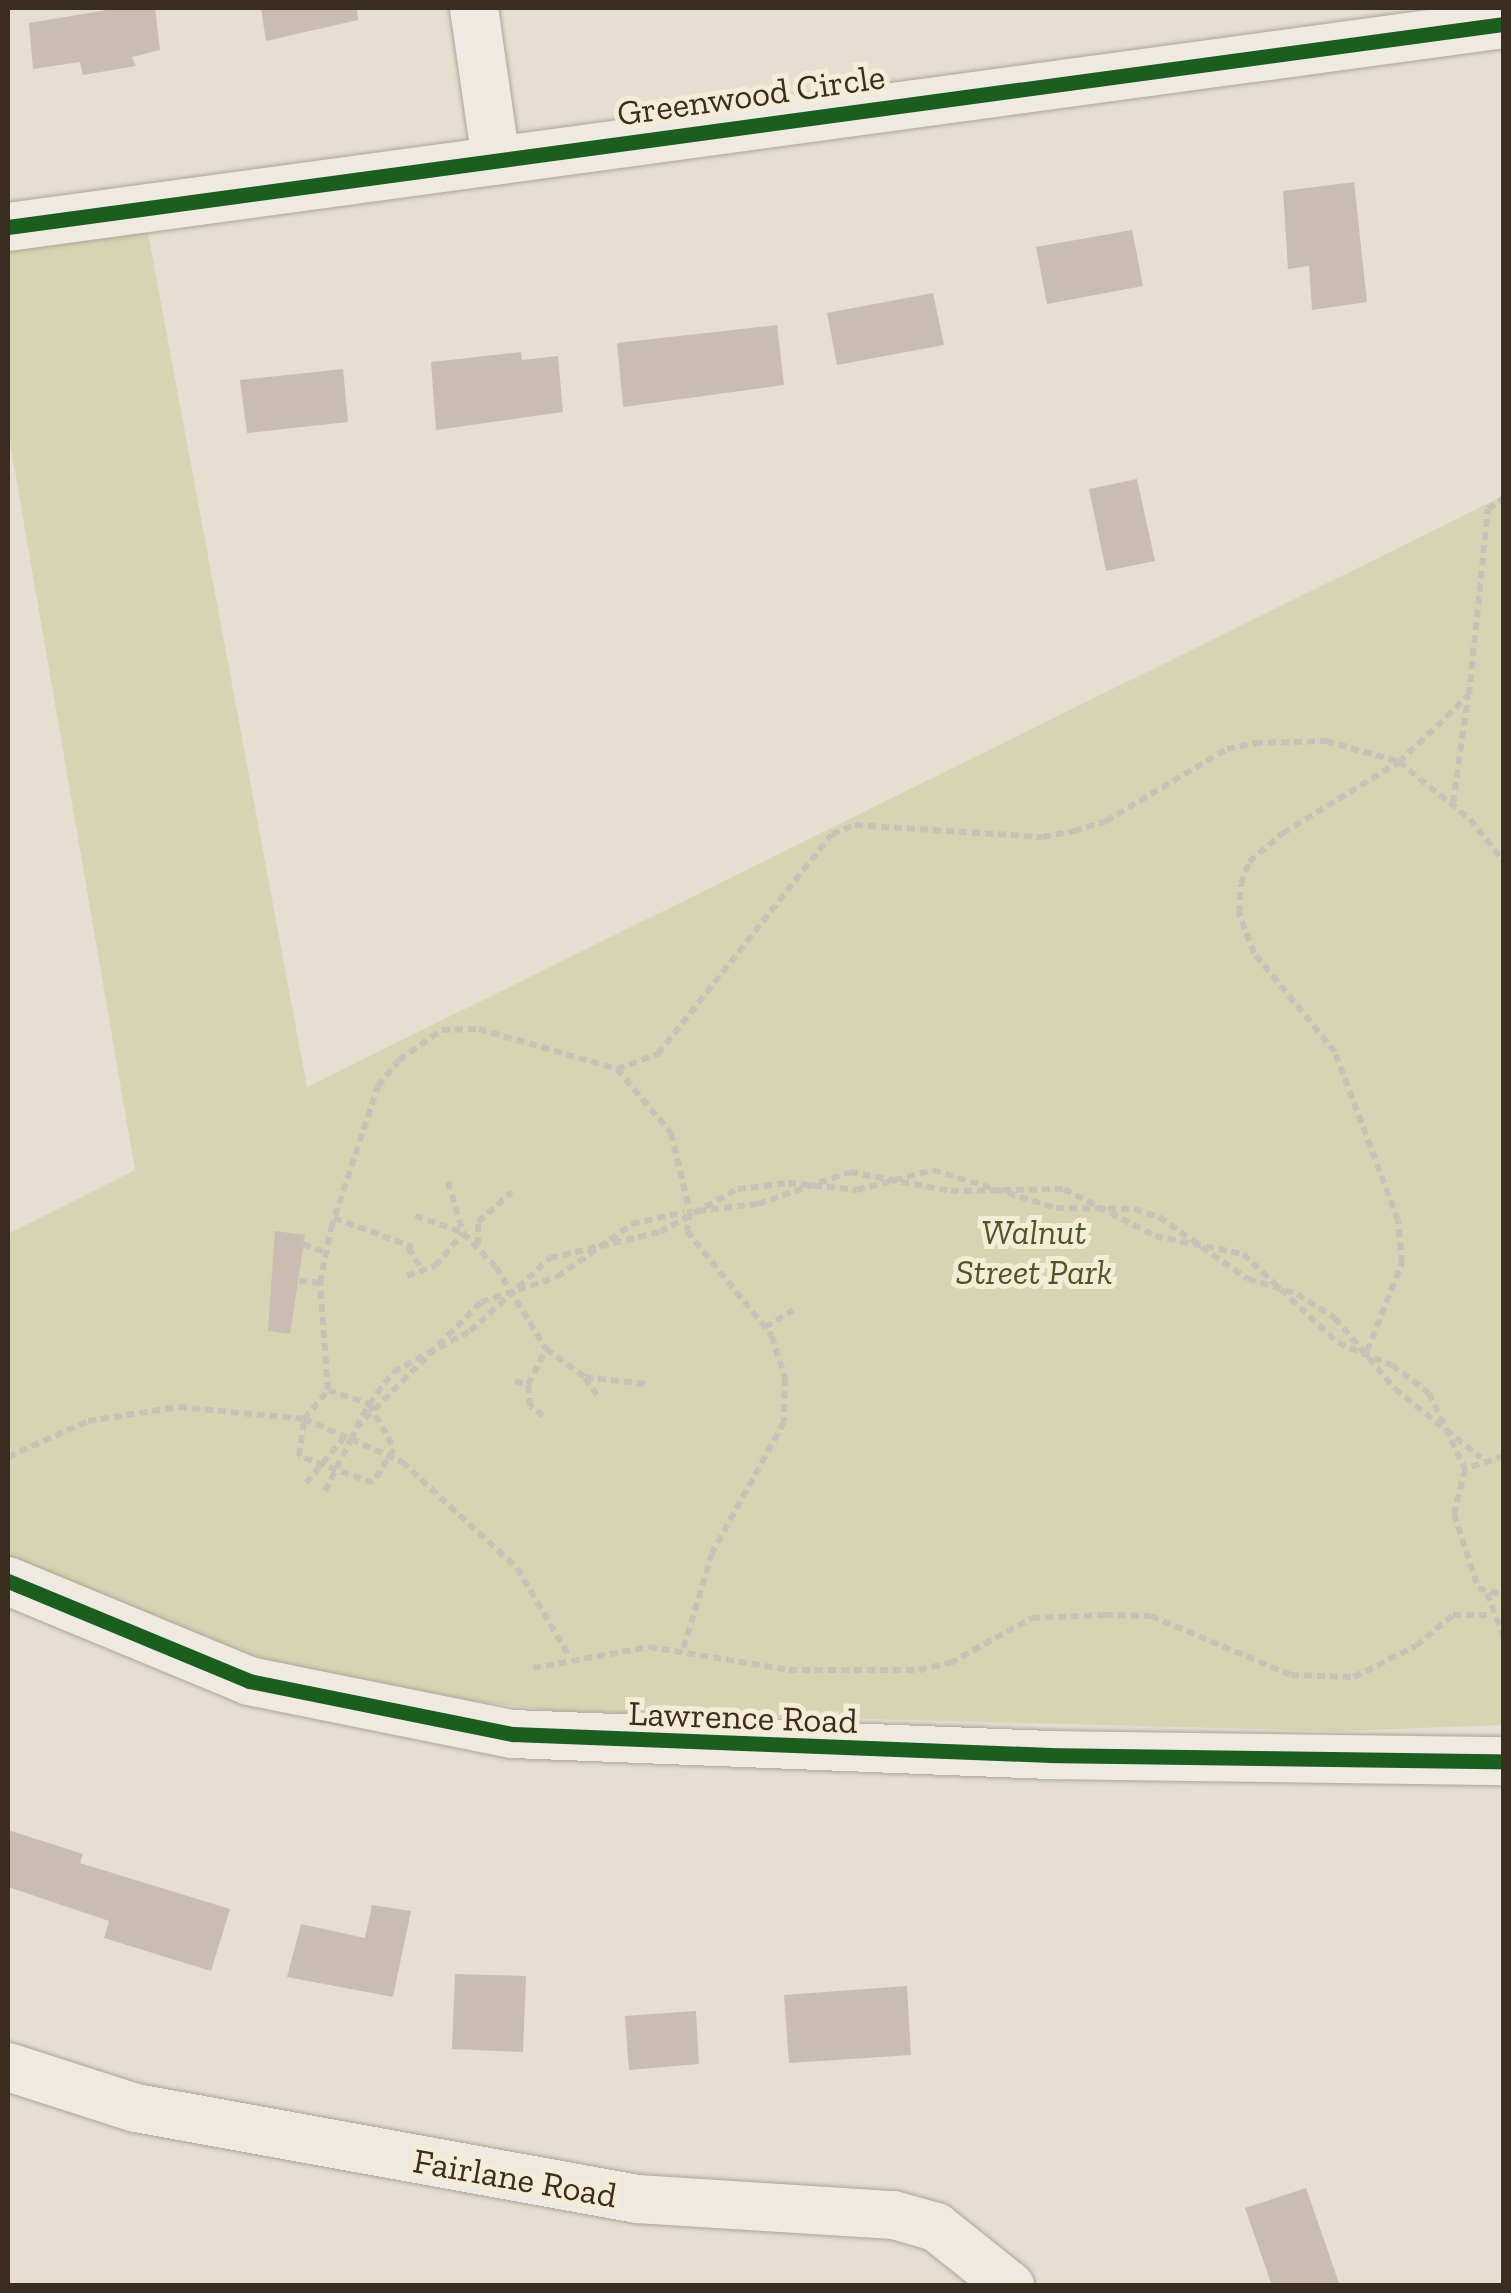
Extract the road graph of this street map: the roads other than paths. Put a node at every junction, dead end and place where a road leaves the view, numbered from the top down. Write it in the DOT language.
graph roads {
  1 [pos="474,8"];
  2 [pos="1504,24"];
  3 [pos="496,160"];
  4 [pos="8,226"];
  5 [pos="8,1581"];
  6 [pos="1504,1761"];
  7 [pos="8,2067"];
  8 [pos="1010,2286"];
  1 -- 3 [label="street"];
  2 -- 3 [label="street, Greenwood Circle"];
  3 -- 4 [label="street, Greenwood Circle"];
  5 -- 6 [label="street, Lawrence Road"];
  7 -- 8 [label="street, Fairlane Road"];
}
